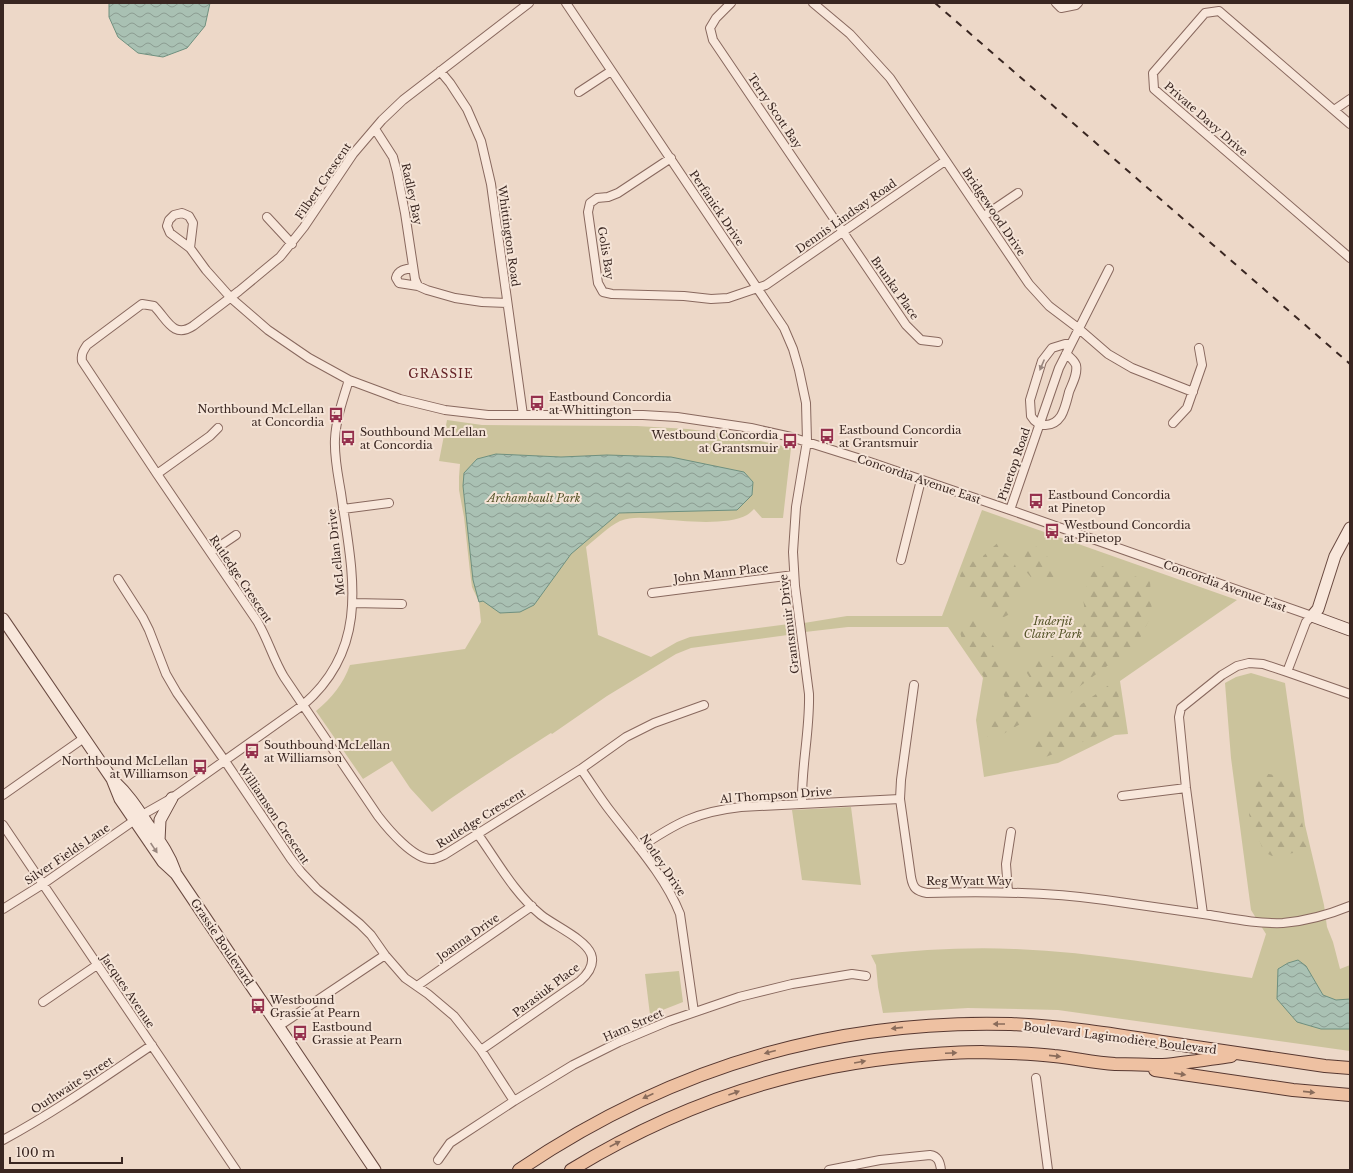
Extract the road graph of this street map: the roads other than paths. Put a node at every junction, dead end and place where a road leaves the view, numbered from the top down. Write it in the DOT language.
graph roads {
  1 [pos="529,3"];
  2 [pos="566,3"];
  3 [pos="731,3"];
  4 [pos="813,3"];
  5 [pos="1056,3"];
  6 [pos="1078,3"];
  7 [pos="440,71"];
  8 [pos="611,71"];
  9 [pos="579,92"];
  10 [pos="1350,99"];
  11 [pos="1334,110"];
  12 [pos="1350,124"];
  13 [pos="374,129"];
  14 [pos="671,158"];
  15 [pos="945,161"];
  16 [pos="1018,193"];
  17 [pos="984,216"];
  18 [pos="267,217"];
  19 [pos="844,232"];
  20 [pos="292,244"];
  21 [pos="190,248"];
  22 [pos="1350,258"];
  23 [pos="413,268"];
  24 [pos="1109,269"];
  25 [pos="418,286"];
  26 [pos="758,288"];
  27 [pos="231,298"];
  28 [pos="507,303"];
  29 [pos="1078,328"];
  30 [pos="938,342"];
  31 [pos="1070,344"];
  32 [pos="1200,348"];
  33 [pos="1066,354"];
  34 [pos="350,380"];
  35 [pos="1192,392"];
  36 [pos="523,415"];
  37 [pos="1172,423"];
  38 [pos="1039,425"];
  39 [pos="218,428"];
  40 [pos="807,442"];
  41 [pos="157,474"];
  42 [pos="922,480"];
  43 [pos="389,503"];
  44 [pos="343,509"];
  45 [pos="1010,510"];
  46 [pos="1350,528"];
  47 [pos="236,535"];
  48 [pos="211,552"];
  49 [pos="901,560"];
  50 [pos="794,575"];
  51 [pos="118,579"];
  52 [pos="652,593"];
  53 [pos="353,603"];
  54 [pos="402,604"];
  55 [pos="1312,616"];
  56 [pos="3,619"];
  57 [pos="1350,630"];
  58 [pos="1287,672"];
  59 [pos="914,685"];
  60 [pos="1350,694"];
  61 [pos="303,705"];
  62 [pos="704,705"];
  63 [pos="84,738"];
  64 [pos="225,761"];
  65 [pos="581,769"];
  66 [pos="1186,788"];
  67 [pos="3,795"];
  68 [pos="1122,796"];
  69 [pos="172,798"];
  70 [pos="900,799"];
  71 [pos="802,804"];
  72 [pos="138,818"];
  73 [pos="3,825"];
  74 [pos="1010,832"];
  75 [pos="477,833"];
  76 [pos="159,841"];
  77 [pos="639,848"];
  78 [pos="176,874"];
  79 [pos="43,884"];
  80 [pos="1008,892"];
  81 [pos="532,906"];
  82 [pos="1350,906"];
  83 [pos="3,910"];
  84 [pos="1203,914"];
  85 [pos="385,955"];
  86 [pos="97,965"];
  87 [pos="866,976"];
  88 [pos="417,986"];
  89 [pos="44,1002"];
  90 [pos="694,1012"];
  91 [pos="279,1026"];
  92 [pos="152,1045"];
  93 [pos="481,1050"];
  94 [pos="1246,1054"];
  95 [pos="1114,1064"];
  96 [pos="1350,1068"];
  97 [pos="1036,1078"];
  98 [pos="1350,1095"];
  99 [pos="514,1101"];
  100 [pos="3,1140"];
  101 [pos="438,1160"];
  102 [pos="841,1169"];
  103 [pos="236,1170"];
  104 [pos="375,1170"];
  105 [pos="519,1170"];
  106 [pos="571,1170"];
  107 [pos="828,1170"];
  108 [pos="941,1170"];
  109 [pos="1048,1170"];
  1 -- 7 [label="street, Filbert Crescent"];
  2 -- 8 [label="street, Perfanick Drive"];
  3 -- 19 [label="street, Terry Scott Bay"];
  4 -- 15 [label="street, Bridgewood Drive"];
  5 -- 6 [label="street"];
  7 -- 13 [label="street, Filbert Crescent"];
  7 -- 28 [label="street, Whittington Road"];
  8 -- 9 [label="street"];
  8 -- 14 [label="street, Perfanick Drive"];
  10 -- 11 [label="street"];
  11 -- 12 [label="street, Private Davy Drive"];
  11 -- 22 [label="street, Private Davy Drive"];
  13 -- 20 [label="street, Filbert Crescent"];
  13 -- 23 [label="street, Radley Bay"];
  14 -- 26 [label="street, Perfanick Drive"];
  14 -- 26 [label="street, Golis Bay"];
  15 -- 17 [label="street, Bridgewood Drive"];
  15 -- 19 [label="street, Dennis Lindsay Road"];
  16 -- 17 [label="street"];
  17 -- 29 [label="street, Bridgewood Drive"];
  18 -- 20 [label="street"];
  19 -- 26 [label="street, Dennis Lindsay Road"];
  19 -- 30 [label="street, Brunka Place"];
  20 -- 27 [label="street, Filbert Crescent"];
  21 -- 27 [label="street, Concordia Avenue East"];
  23 -- 25 [label="street, Radley Bay"];
  23 -- 25 [label="street"];
  24 -- 29 [label="street, Pinetop Road"];
  25 -- 28 [label="street"];
  26 -- 40 [label="street, Perfanick Drive"];
  27 -- 34 [label="street, Concordia Avenue East"];
  27 -- 41 [label="street, Rutledge Crescent"];
  28 -- 36 [label="street, Whittington Road"];
  29 -- 31 [label="street, Pinetop Road"];
  29 -- 35 [label="street, Bridgewood Drive"];
  31 -- 33 [label="street, Pinetop Road"];
  31 -- 38 [label="street, Pinetop Road, one-way"];
  32 -- 35 [label="street"];
  33 -- 38 [label="street, Pinetop Road"];
  33 -- 38 [label="street, Pinetop Road"];
  34 -- 36 [label="street, Concordia Avenue East"];
  34 -- 44 [label="street, McLellan Drive"];
  35 -- 37 [label="street"];
  36 -- 40 [label="street, Concordia Avenue East"];
  38 -- 45 [label="street, Pinetop Road"];
  39 -- 41 [label="street"];
  40 -- 42 [label="street, Concordia Avenue East"];
  40 -- 50 [label="street, Grantsmuir Drive"];
  41 -- 48 [label="street, Rutledge Crescent"];
  42 -- 45 [label="street, Concordia Avenue East"];
  42 -- 49 [label="street"];
  43 -- 44 [label="street"];
  44 -- 53 [label="street, McLellan Drive"];
  45 -- 55 [label="street, Concordia Avenue East"];
  46 -- 55 [label="main road"];
  47 -- 48 [label="street"];
  48 -- 61 [label="street, Rutledge Crescent"];
  50 -- 52 [label="street, John Mann Place"];
  50 -- 71 [label="street, Grantsmuir Drive"];
  51 -- 64 [label="street, Williamson Crescent"];
  53 -- 54 [label="street"];
  53 -- 61 [label="street, McLellan Drive"];
  55 -- 57 [label="main road, Concordia Avenue East"];
  55 -- 58 [label="street"];
  56 -- 63 [label="main road, Grassie Boulevard"];
  58 -- 60 [label="street"];
  58 -- 66 [label="street"];
  59 -- 70 [label="street, Reg Wyatt Way"];
  61 -- 64 [label="street, McLellan Drive"];
  61 -- 75 [label="street, Rutledge Crescent"];
  62 -- 65 [label="street, Rutledge Crescent"];
  63 -- 67 [label="street"];
  63 -- 72 [label="main road, Grassie Boulevard"];
  64 -- 69 [label="street, McLellan Drive"];
  64 -- 85 [label="street, Williamson Crescent"];
  65 -- 75 [label="street, Rutledge Crescent"];
  65 -- 77 [label="street, Notley Drive"];
  66 -- 68 [label="street"];
  66 -- 84 [label="street"];
  69 -- 72 [label="street, McLellan Drive"];
  69 -- 76 [label="main road"];
  70 -- 71 [label="street, Al Thompson Drive"];
  70 -- 80 [label="street, Reg Wyatt Way"];
  71 -- 77 [label="street, Al Thompson Drive"];
  72 -- 76 [label="main road, Grassie Boulevard"];
  72 -- 78 [label="main road, Grassie Boulevard, one-way"];
  72 -- 79 [label="street, Silver Fields Lane"];
  73 -- 79 [label="street, Jacques Avenue"];
  74 -- 80 [label="street"];
  75 -- 81 [label="street, Parasiuk Place"];
  76 -- 78 [label="main road, Grassie Boulevard"];
  77 -- 90 [label="street, Notley Drive"];
  78 -- 91 [label="main road, Grassie Boulevard"];
  79 -- 83 [label="street, Silver Fields Lane"];
  79 -- 86 [label="street, Jacques Avenue"];
  80 -- 84 [label="street, Reg Wyatt Way"];
  81 -- 88 [label="street, Joanna Drive"];
  81 -- 93 [label="street, Parasiuk Place"];
  82 -- 84 [label="street, Reg Wyatt Way"];
  85 -- 88 [label="street, Williamson Crescent"];
  85 -- 91 [label="street"];
  86 -- 89 [label="street"];
  86 -- 92 [label="street, Jacques Avenue"];
  87 -- 90 [label="street, Ham Street"];
  88 -- 93 [label="street, Williamson Crescent"];
  90 -- 99 [label="street, Ham Street"];
  91 -- 104 [label="main road, Grassie Boulevard"];
  92 -- 100 [label="street, Outhwaite Street"];
  92 -- 103 [label="street, Jacques Avenue"];
  93 -- 99 [label="street, Williamson Crescent"];
  94 -- 95 [label="main road, Boulevard Lagimodière Boulevard"];
  94 -- 96 [label="main road, Boulevard Lagimodière Boulevard"];
  94 -- 105 [label="main road, Boulevard Lagimodière Boulevard, one-way"];
  95 -- 98 [label="main road, one-way"];
  106 -- 95 [label="main road, Boulevard Lagimodière Boulevard, one-way"];
  97 -- 109 [label="street"];
  99 -- 101 [label="street, Ham Street"];
  102 -- 107 [label="street"];
  102 -- 108 [label="street"];
}
